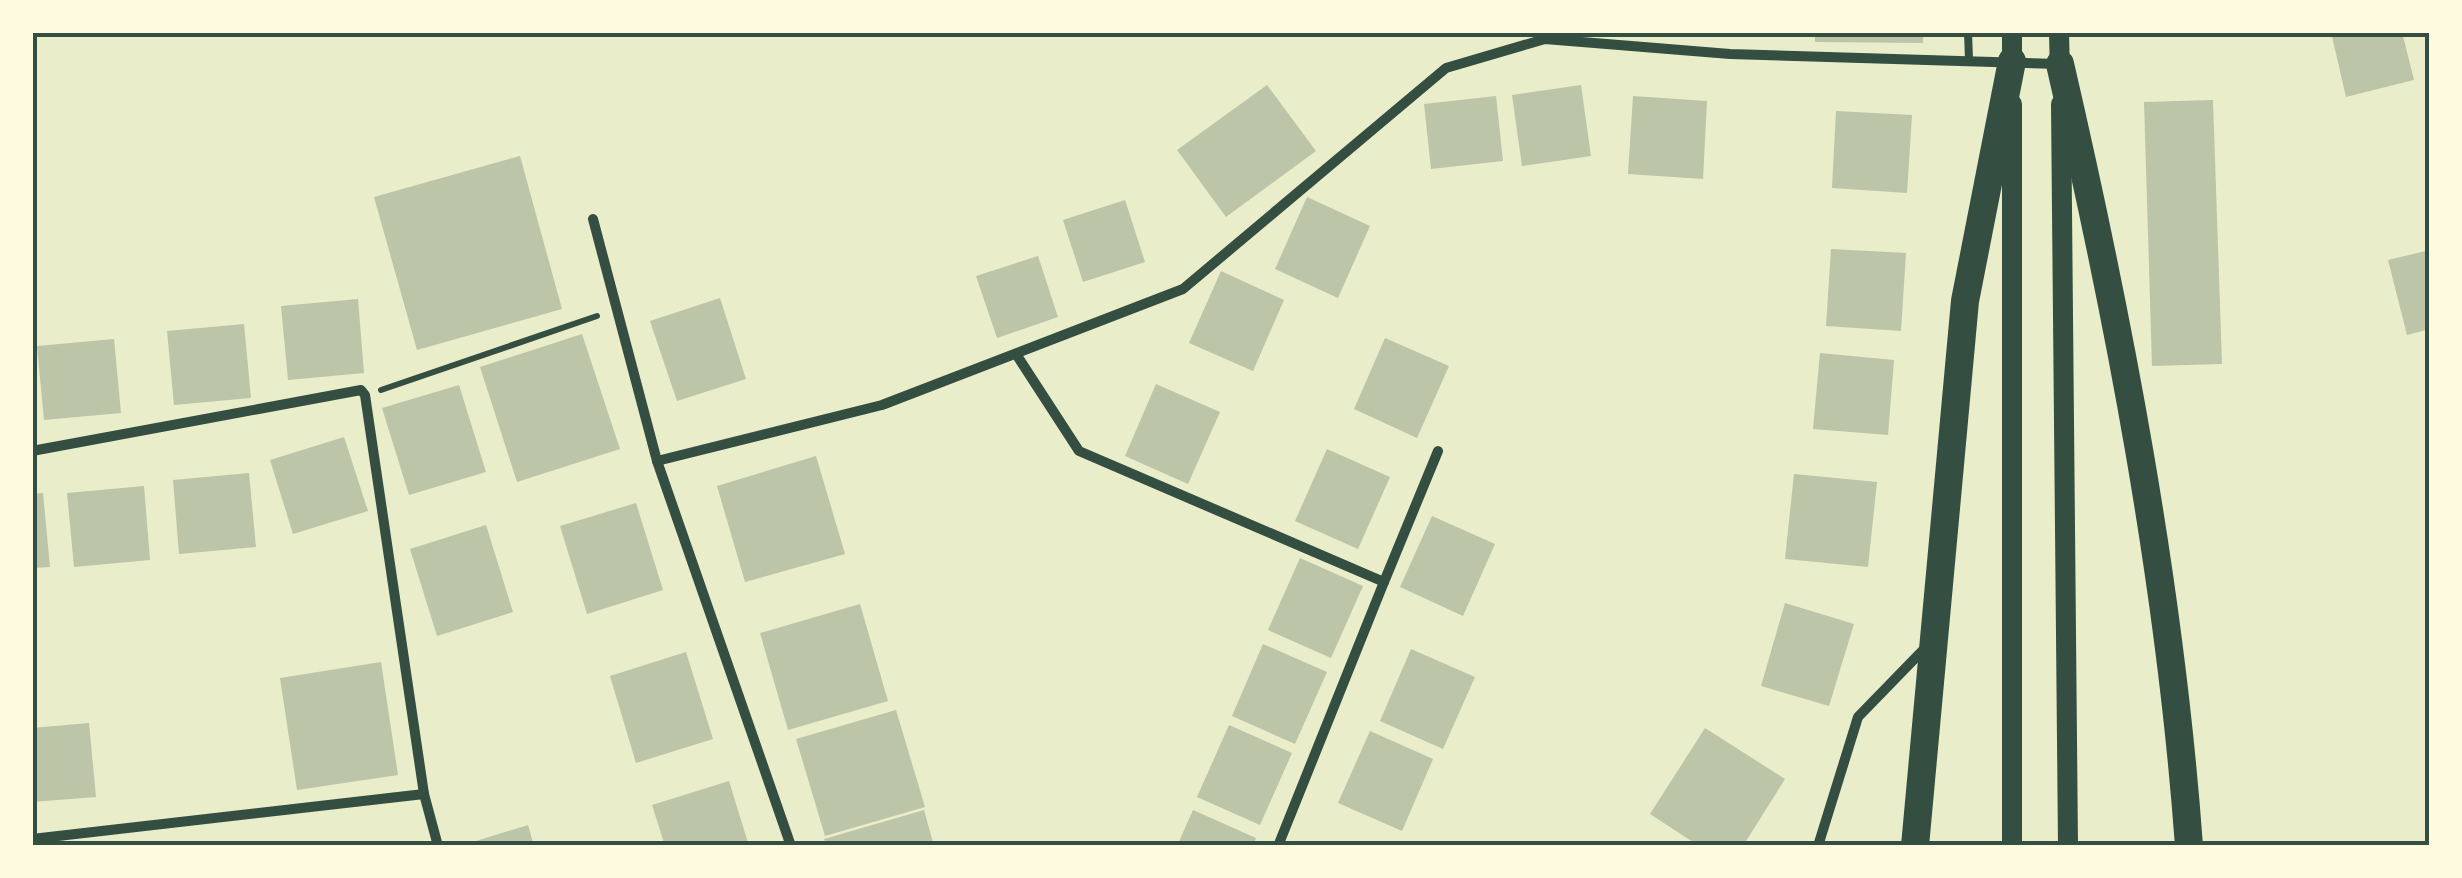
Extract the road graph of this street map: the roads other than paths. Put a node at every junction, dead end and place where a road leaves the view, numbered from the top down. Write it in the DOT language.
graph roads {
  1 [pos="1968,32"];
  2 [pos="2012,32"];
  3 [pos="2059,32"];
  4 [pos="1543,36"];
  5 [pos="1969,60"];
  6 [pos="2012,61"];
  7 [pos="2060,64"];
  8 [pos="593,220"];
  9 [pos="1016,354"];
  10 [pos="32,451"];
  11 [pos="1438,451"];
  12 [pos="657,461"];
  13 [pos="1384,582"];
  14 [pos="1935,639"];
  15 [pos="424,794"];
  16 [pos="32,839"];
  17 [pos="438,846"];
  18 [pos="792,846"];
  19 [pos="1278,846"];
  20 [pos="1818,846"];
  21 [pos="1915,846"];
  22 [pos="2012,846"];
  23 [pos="2068,846"];
  24 [pos="2189,846"];
  1 -- 5 [label="lane"];
  2 -- 6 [label="main road"];
  3 -- 7 [label="main road"];
  4 -- 5 [label="street"];
  4 -- 9 [label="street"];
  5 -- 6 [label="street"];
  6 -- 7 [label="street"];
  6 -- 14 [label="highway"];
  6 -- 22 [label="main road"];
  7 -- 23 [label="main road"];
  7 -- 24 [label="highway"];
  8 -- 12 [label="street"];
  9 -- 12 [label="street"];
  9 -- 13 [label="street"];
  10 -- 15 [label="street"];
  11 -- 13 [label="street"];
  12 -- 18 [label="street"];
  13 -- 19 [label="street"];
  14 -- 20 [label="street"];
  14 -- 21 [label="highway"];
  15 -- 16 [label="street"];
  15 -- 17 [label="street"];
}
